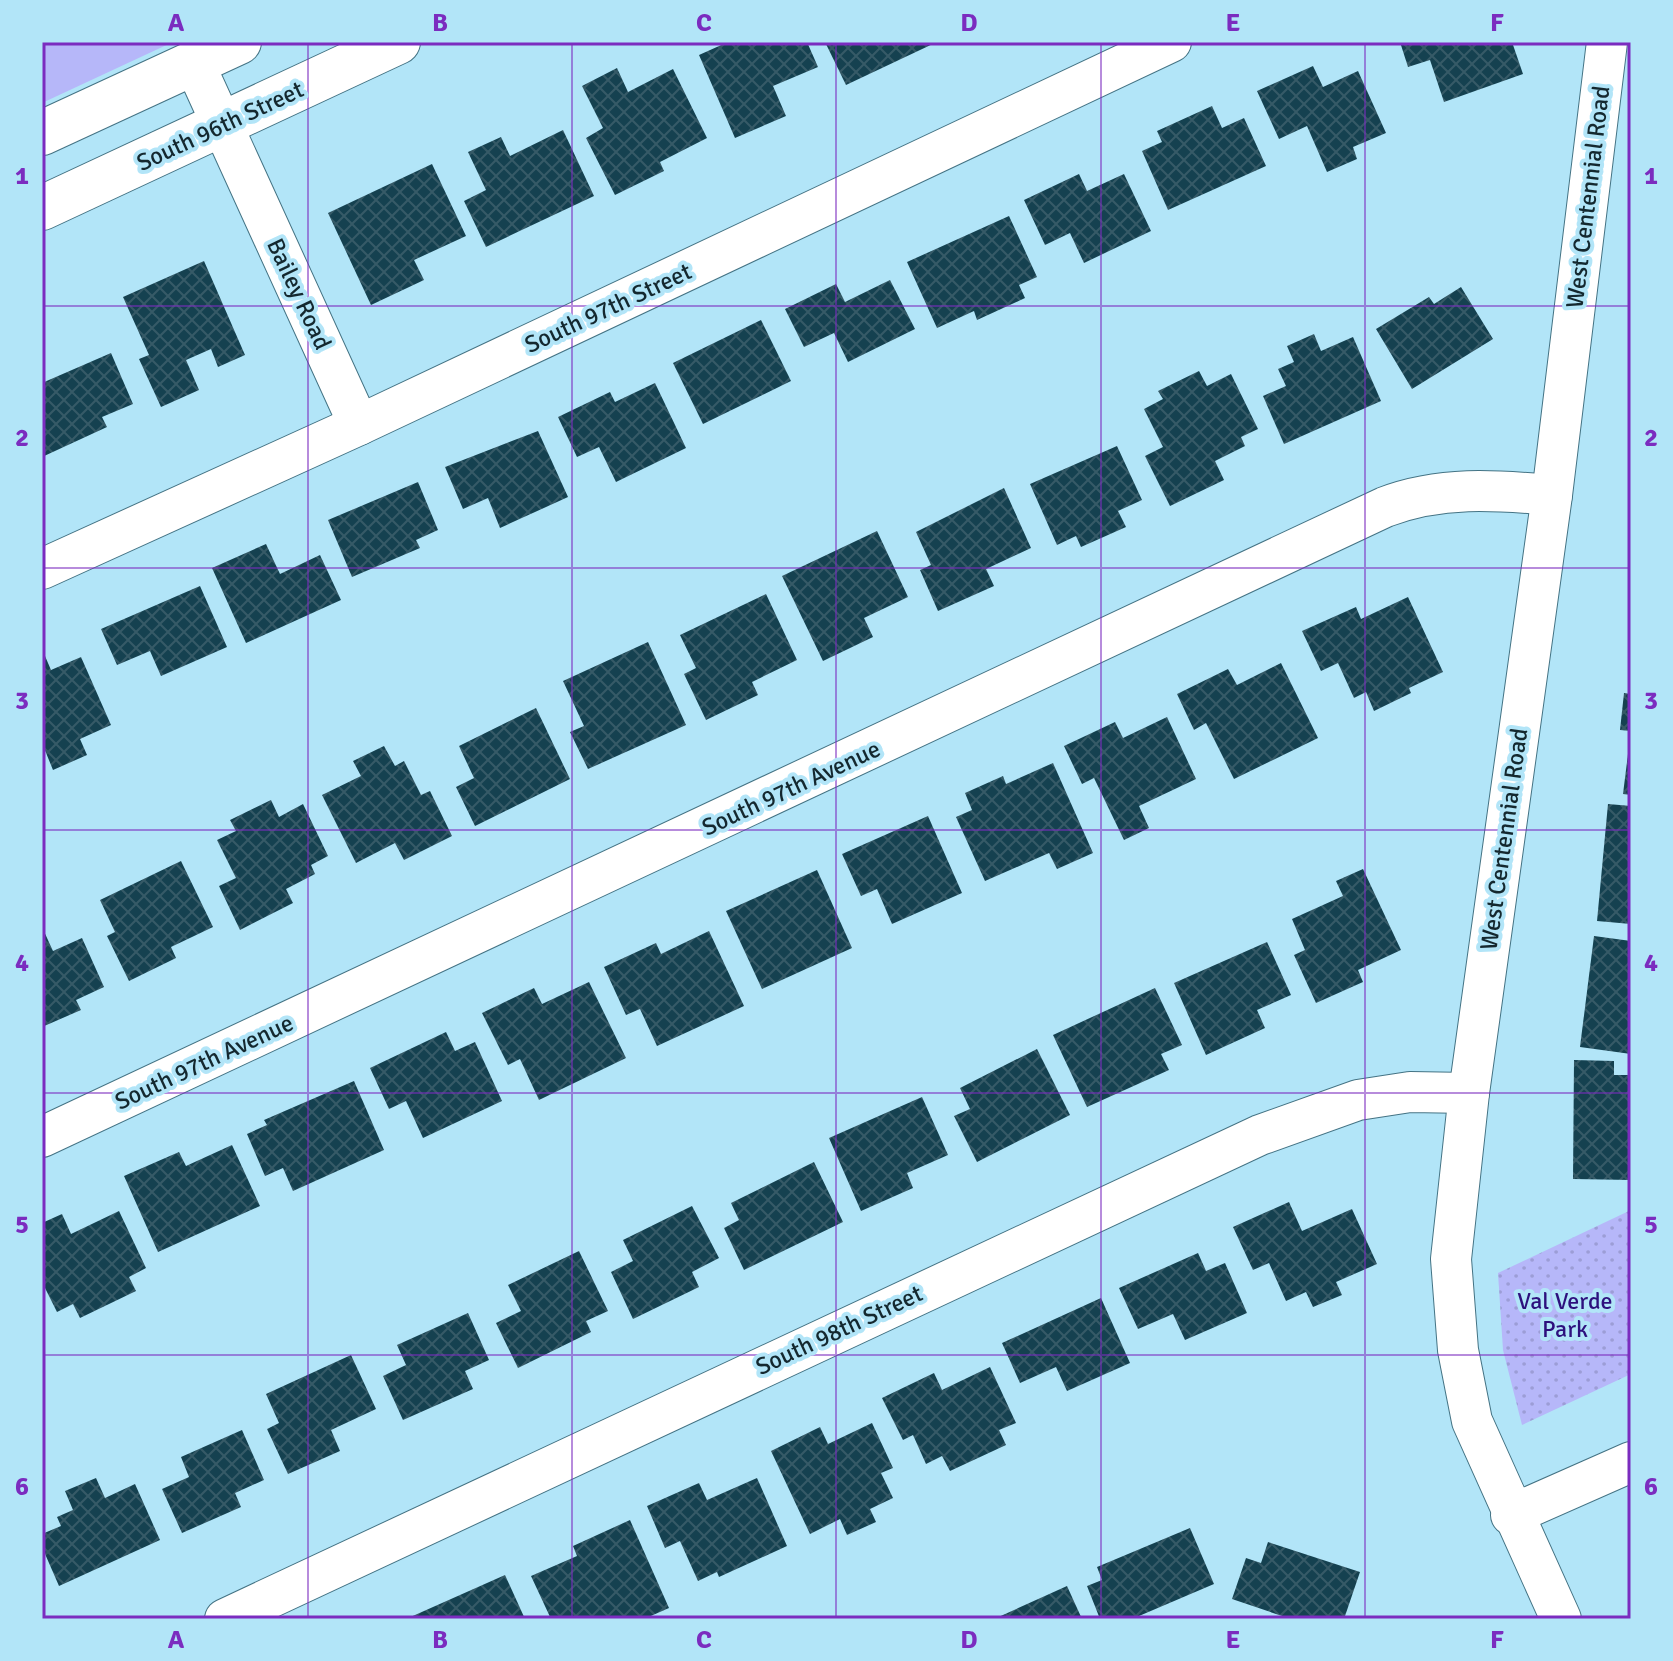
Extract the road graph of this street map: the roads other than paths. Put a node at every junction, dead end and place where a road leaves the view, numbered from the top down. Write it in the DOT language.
graph roads {
  1 [pos="239,42"];
  2 [pos="398,42"];
  3 [pos="1171,42"];
  4 [pos="1607,42"];
  5 [pos="194,63"];
  6 [pos="42,133"];
  7 [pos="231,144"];
  8 [pos="42,208"];
  9 [pos="359,425"];
  10 [pos="1552,495"];
  11 [pos="42,569"];
  12 [pos="1469,1093"];
  13 [pos="42,1137"];
  14 [pos="1631,1462"];
  15 [pos="1511,1515"];
  16 [pos="225,1619"];
  17 [pos="1561,1619"];
  1 -- 5 [label="main road"];
  2 -- 7 [label="main road, South 96th Street"];
  3 -- 9 [label="street, South 97th Street"];
  4 -- 10 [label="street, West Centennial Road"];
  5 -- 6 [label="main road"];
  5 -- 7 [label="street, Bailey Road"];
  7 -- 8 [label="main road, South 96th Street"];
  7 -- 9 [label="street, Bailey Road"];
  9 -- 11 [label="street, South 97th Street"];
  10 -- 12 [label="street, West Centennial Road"];
  10 -- 13 [label="street, South 97th Avenue"];
  12 -- 15 [label="street, West Centennial Road"];
  12 -- 16 [label="street, South 98th Street"];
  14 -- 15 [label="street"];
  15 -- 17 [label="street, West Centennial Road"];
}
